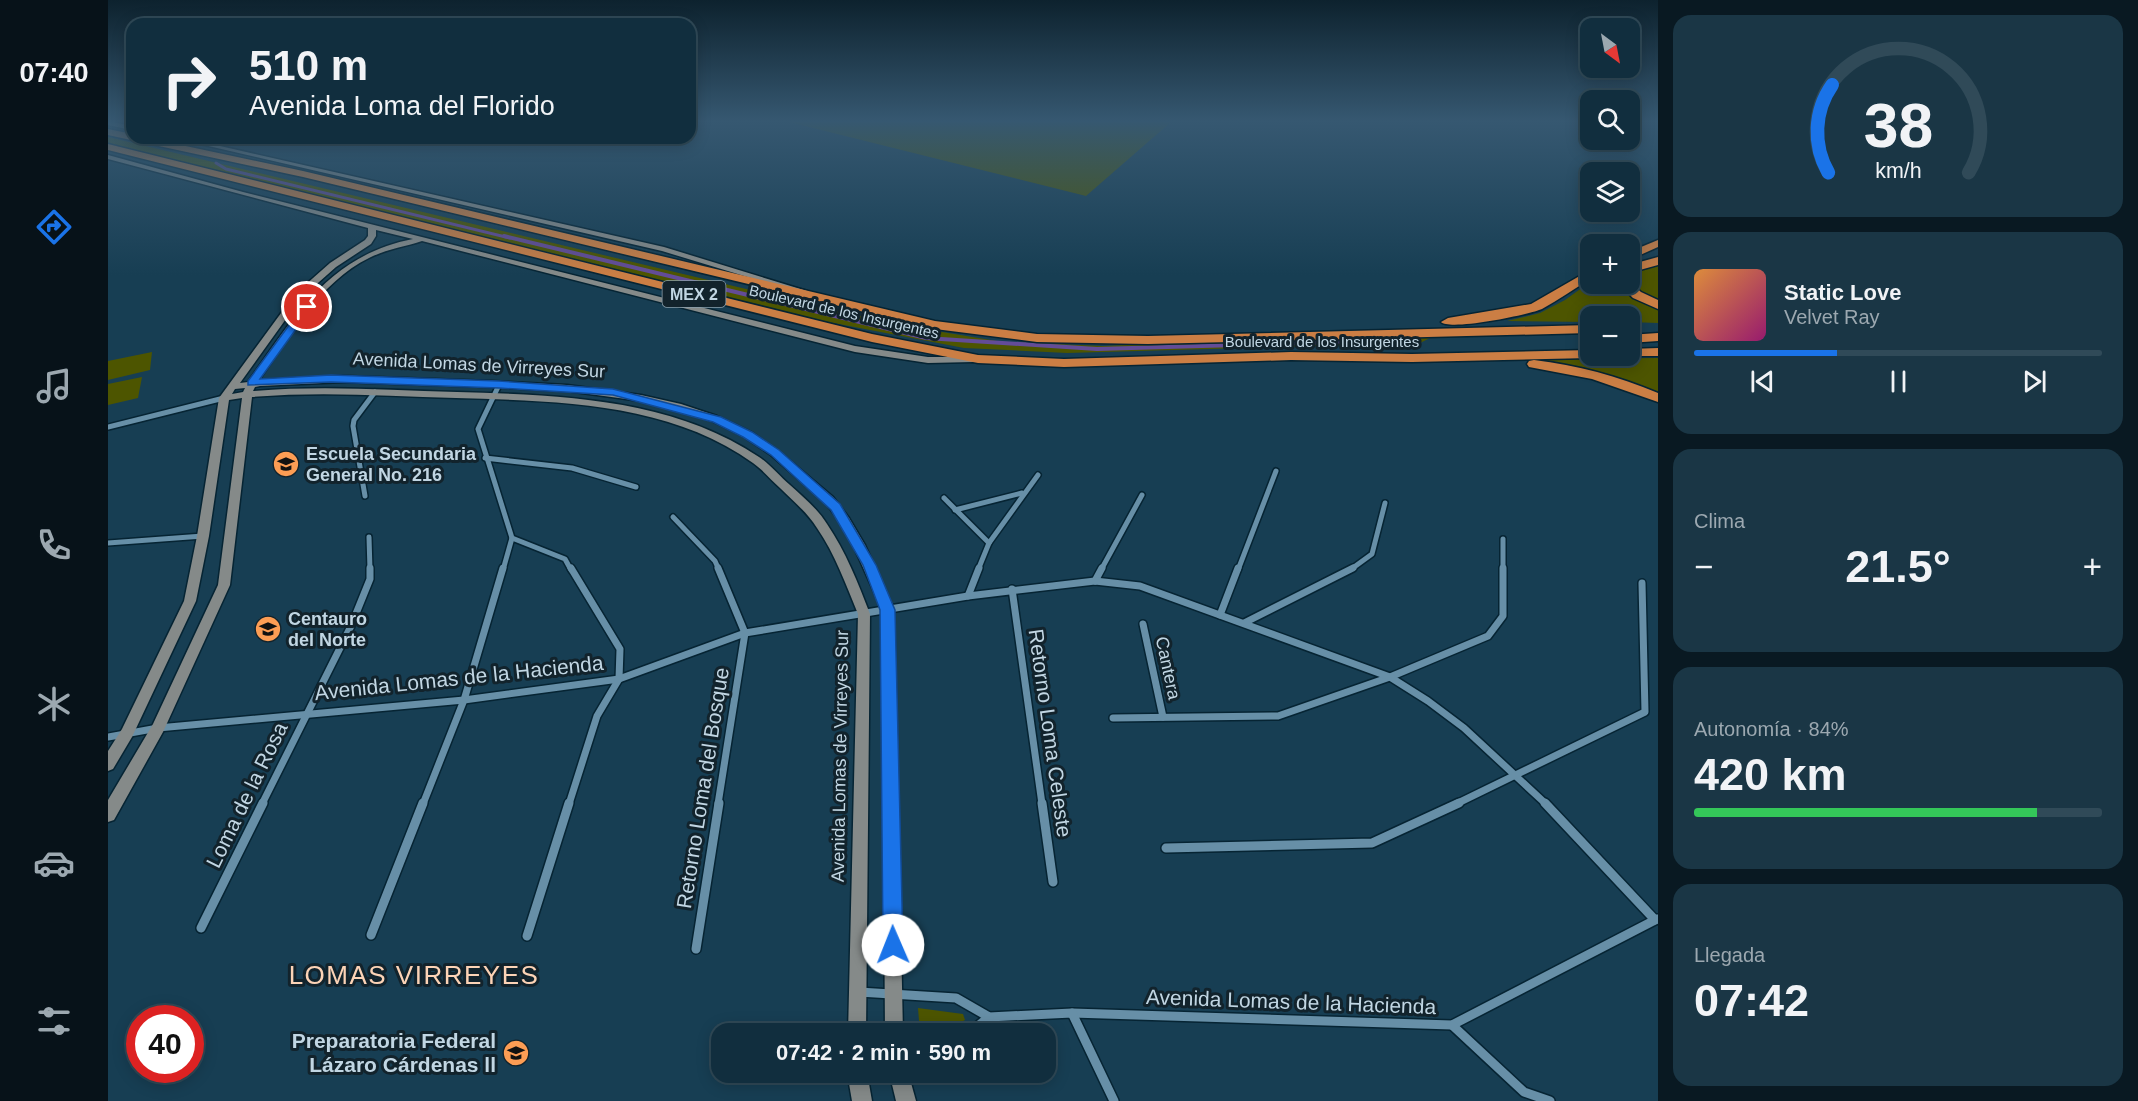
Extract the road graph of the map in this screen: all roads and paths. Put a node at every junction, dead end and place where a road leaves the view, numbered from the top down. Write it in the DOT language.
graph roads {
  1 [pos="167,172"];
  2 [pos="210,172"];
  3 [pos="295,172"];
  4 [pos="328,172"];
  5 [pos="372,226"];
  6 [pos="426,239"];
  7 [pos="1658,243"];
  8 [pos="1640,251"];
  9 [pos="1658,261"];
  10 [pos="1640,267"];
  11 [pos="1580,279"];
  12 [pos="1638,294"];
  13 [pos="832,302"];
  14 [pos="1658,305"];
  15 [pos="1640,328"];
  16 [pos="1658,328"];
  17 [pos="1580,329"];
  18 [pos="1285,336"];
  19 [pos="1658,338"];
  20 [pos="284,339"];
  21 [pos="1640,339"];
  22 [pos="265,341"];
  23 [pos="1580,342"];
  24 [pos="1640,352"];
  25 [pos="1658,352"];
  26 [pos="1417,354"];
  27 [pos="1580,354"];
  28 [pos="978,359"];
  29 [pos="499,385"];
  30 [pos="232,387"];
  31 [pos="250,389"];
  32 [pos="375,392"];
  33 [pos="492,396"];
  34 [pos="224,398"];
  35 [pos="1658,398"];
  36 [pos="108,427"];
  37 [pos="485,458"];
  38 [pos="1276,471"];
  39 [pos="1038,475"];
  40 [pos="636,487"];
  41 [pos="1023,493"];
  42 [pos="1142,495"];
  43 [pos="365,496"];
  44 [pos="944,498"];
  45 [pos="1385,503"];
  46 [pos="955,510"];
  47 [pos="673,517"];
  48 [pos="203,536"];
  49 [pos="369,537"];
  50 [pos="512,538"];
  51 [pos="1503,540"];
  52 [pos="108,543"];
  53 [pos="989,543"];
  54 [pos="1095,581"];
  55 [pos="1642,583"];
  56 [pos="1012,590"];
  57 [pos="968,596"];
  58 [pos="888,610"];
  59 [pos="864,614"];
  60 [pos="1220,615"];
  61 [pos="1244,623"];
  62 [pos="1143,624"];
  63 [pos="745,633"];
  64 [pos="1390,677"];
  65 [pos="619,679"];
  66 [pos="464,700"];
  67 [pos="307,713"];
  68 [pos="1163,717"];
  69 [pos="1113,718"];
  70 [pos="158,728"];
  71 [pos="127,732"];
  72 [pos="108,737"];
  73 [pos="108,764"];
  74 [pos="1518,776"];
  75 [pos="108,815"];
  76 [pos="1166,848"];
  77 [pos="1053,882"];
  78 [pos="1657,920"];
  79 [pos="201,928"];
  80 [pos="371,935"];
  81 [pos="527,936"];
  82 [pos="696,949"];
  83 [pos="856,992"];
  84 [pos="894,993"];
  85 [pos="1072,1013"];
  86 [pos="989,1017"];
  87 [pos="857,1023"];
  88 [pos="894,1023"];
  89 [pos="982,1023"];
  90 [pos="1452,1025"];
  91 [pos="859,1083"];
  92 [pos="901,1083"];
  93 [pos="862,1101"];
  94 [pos="906,1101"];
  95 [pos="1114,1101"];
  96 [pos="1550,1101"];
  1 -- 5 [label="street"];
  2 -- 28 [label="highway, Boulevard de los Insurgentes / MEX 2"];
  3 -- 13 [label="highway, Boulevard de los Insurgentes / MEX 2"];
  4 -- 13 [label="street"];
  5 -- 6 [label="street"];
  5 -- 22 [label="street"];
  6 -- 20 [label="street"];
  6 -- 28 [label="street"];
  7 -- 8 [label="highway"];
  9 -- 10 [label="highway"];
  11 -- 18 [label="highway"];
  12 -- 14 [label="highway"];
  13 -- 18 [label="highway, Boulevard de los Insurgentes / MEX 2"];
  15 -- 16 [label="highway"];
  17 -- 18 [label="highway, Boulevard de los Insurgentes"];
  19 -- 21 [label="highway"];
  20 -- 22 [label="street"];
  20 -- 31 [label="street"];
  22 -- 30 [label="street"];
  23 -- 26 [label="highway"];
  24 -- 25 [label="highway"];
  26 -- 27 [label="highway, Boulevard de los Insurgentes"];
  26 -- 28 [label="highway, Boulevard de los Insurgentes / MEX 2"];
  26 -- 35 [label="highway"];
  29 -- 31 [label="street, Avenida Lomas de Virreyes Sur"];
  29 -- 33 [label="street"];
  29 -- 58 [label="street, Avenida Lomas de Virreyes Sur"];
  30 -- 31 [label="street, Avenida Lomas de Virreyes Sur"];
  30 -- 34 [label="street"];
  31 -- 32 [label="street, Avenida Lomas de Virreyes Sur"];
  31 -- 34 [label="street, Avenida Lomas de Virreyes Sur"];
  31 -- 70 [label="street"];
  32 -- 33 [label="street, Avenida Lomas de Virreyes Sur"];
  32 -- 43 [label="street"];
  33 -- 37 [label="street"];
  33 -- 59 [label="street, Avenida Lomas de Virreyes Sur"];
  34 -- 36 [label="street, Avenida Lomas de Virreyes Sur"];
  34 -- 48 [label="street"];
  37 -- 40 [label="street"];
  37 -- 50 [label="street"];
  38 -- 60 [label="street"];
  39 -- 41 [label="street"];
  41 -- 46 [label="street"];
  41 -- 53 [label="street"];
  42 -- 54 [label="street"];
  44 -- 46 [label="street"];
  45 -- 61 [label="street"];
  46 -- 53 [label="street"];
  47 -- 63 [label="street"];
  48 -- 52 [label="street"];
  48 -- 71 [label="street"];
  49 -- 67 [label="street, Loma de la Rosa"];
  50 -- 65 [label="street"];
  50 -- 66 [label="street"];
  51 -- 64 [label="street"];
  53 -- 57 [label="street"];
  54 -- 56 [label="street, Avenida Lomas de la Hacienda"];
  54 -- 60 [label="street, Avenida Lomas de la Hacienda"];
  55 -- 74 [label="street"];
  56 -- 57 [label="street, Avenida Lomas de la Hacienda"];
  56 -- 77 [label="street, Retorno Loma Celeste"];
  57 -- 58 [label="street, Avenida Lomas de la Hacienda"];
  58 -- 59 [label="street, Avenida Lomas de la Hacienda"];
  58 -- 84 [label="street, Avenida Lomas de Virreyes Sur"];
  59 -- 63 [label="street, Avenida Lomas de la Hacienda"];
  59 -- 83 [label="street, Avenida Lomas de Virreyes Sur"];
  60 -- 61 [label="street, Avenida Lomas de la Hacienda"];
  61 -- 64 [label="street, Avenida Lomas de la Hacienda"];
  62 -- 68 [label="street, Cantera"];
  63 -- 65 [label="street, Avenida Lomas de la Hacienda"];
  63 -- 82 [label="street, Retorno Loma del Bosque"];
  64 -- 68 [label="street"];
  64 -- 74 [label="street, Avenida Lomas de la Hacienda"];
  65 -- 66 [label="street, Avenida Lomas de la Hacienda"];
  65 -- 81 [label="street"];
  66 -- 67 [label="street, Avenida Lomas de la Hacienda"];
  66 -- 80 [label="street"];
  67 -- 70 [label="street, Avenida Lomas de la Hacienda"];
  67 -- 79 [label="street, Loma de la Rosa"];
  68 -- 69 [label="street"];
  70 -- 71 [label="street, Avenida Lomas de la Hacienda"];
  70 -- 75 [label="street"];
  71 -- 72 [label="street, Avenida Lomas de la Hacienda"];
  71 -- 73 [label="street"];
  74 -- 76 [label="street"];
  74 -- 78 [label="street, Avenida Lomas de la Hacienda"];
  78 -- 90 [label="street, Avenida Lomas de la Hacienda"];
  83 -- 84 [label="street"];
  83 -- 87 [label="street, Avenida Lomas de Virreyes Sur"];
  84 -- 86 [label="street"];
  84 -- 88 [label="street, Avenida Lomas de Virreyes Sur"];
  85 -- 86 [label="street, Avenida Lomas de la Hacienda"];
  85 -- 90 [label="street, Avenida Lomas de la Hacienda"];
  85 -- 95 [label="street"];
  86 -- 89 [label="street"];
  90 -- 96 [label="street"];
  91 -- 93 [label="street"];
  92 -- 94 [label="street"];
}
